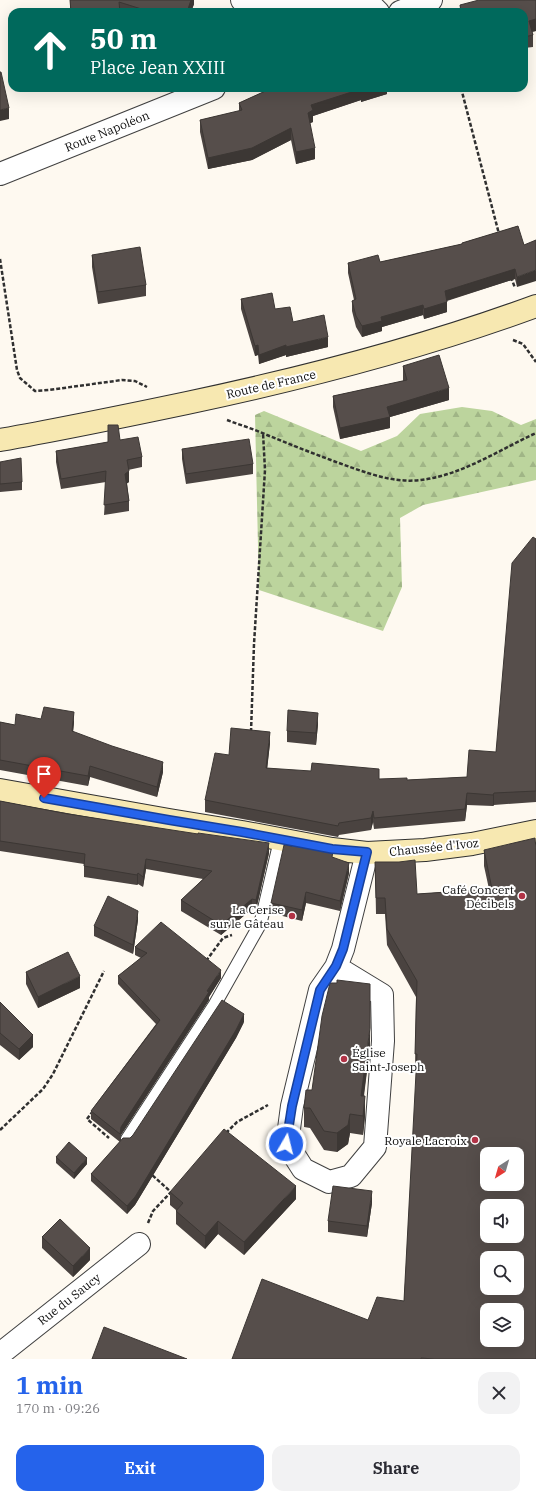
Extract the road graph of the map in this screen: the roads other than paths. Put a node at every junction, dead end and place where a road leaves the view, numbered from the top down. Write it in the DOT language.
graph roads {
  1 [pos="242,0"];
  2 [pos="431,0"];
  3 [pos="304,8"];
  4 [pos="304,8"];
  5 [pos="374,8"];
  6 [pos="410,8"];
  7 [pos="204,92"];
  8 [pos="0,174"];
  9 [pos="529,309"];
  10 [pos="0,440"];
  11 [pos="0,790"];
  12 [pos="536,831"];
  13 [pos="280,840"];
  14 [pos="367,852"];
  15 [pos="336,966"];
  16 [pos="127,1139"];
  17 [pos="139,1244"];
  18 [pos="0,1354"];
  1 -- 3 [label="street"];
  2 -- 6 [label="street"];
  4 -- 5 [label="street"];
  7 -- 8 [label="street, Route Napoléon"];
  9 -- 10 [label="main road, Route de France"];
  11 -- 13 [label="main road, Chaussée d'Ivoz"];
  12 -- 14 [label="main road, Chaussée d'Ivoz"];
  13 -- 14 [label="main road, Chaussée d'Ivoz"];
  13 -- 16 [label="lane"];
  14 -- 15 [label="street"];
  15 -- 15 [label="street"];
  17 -- 18 [label="street, Rue du Saucy"];
}
